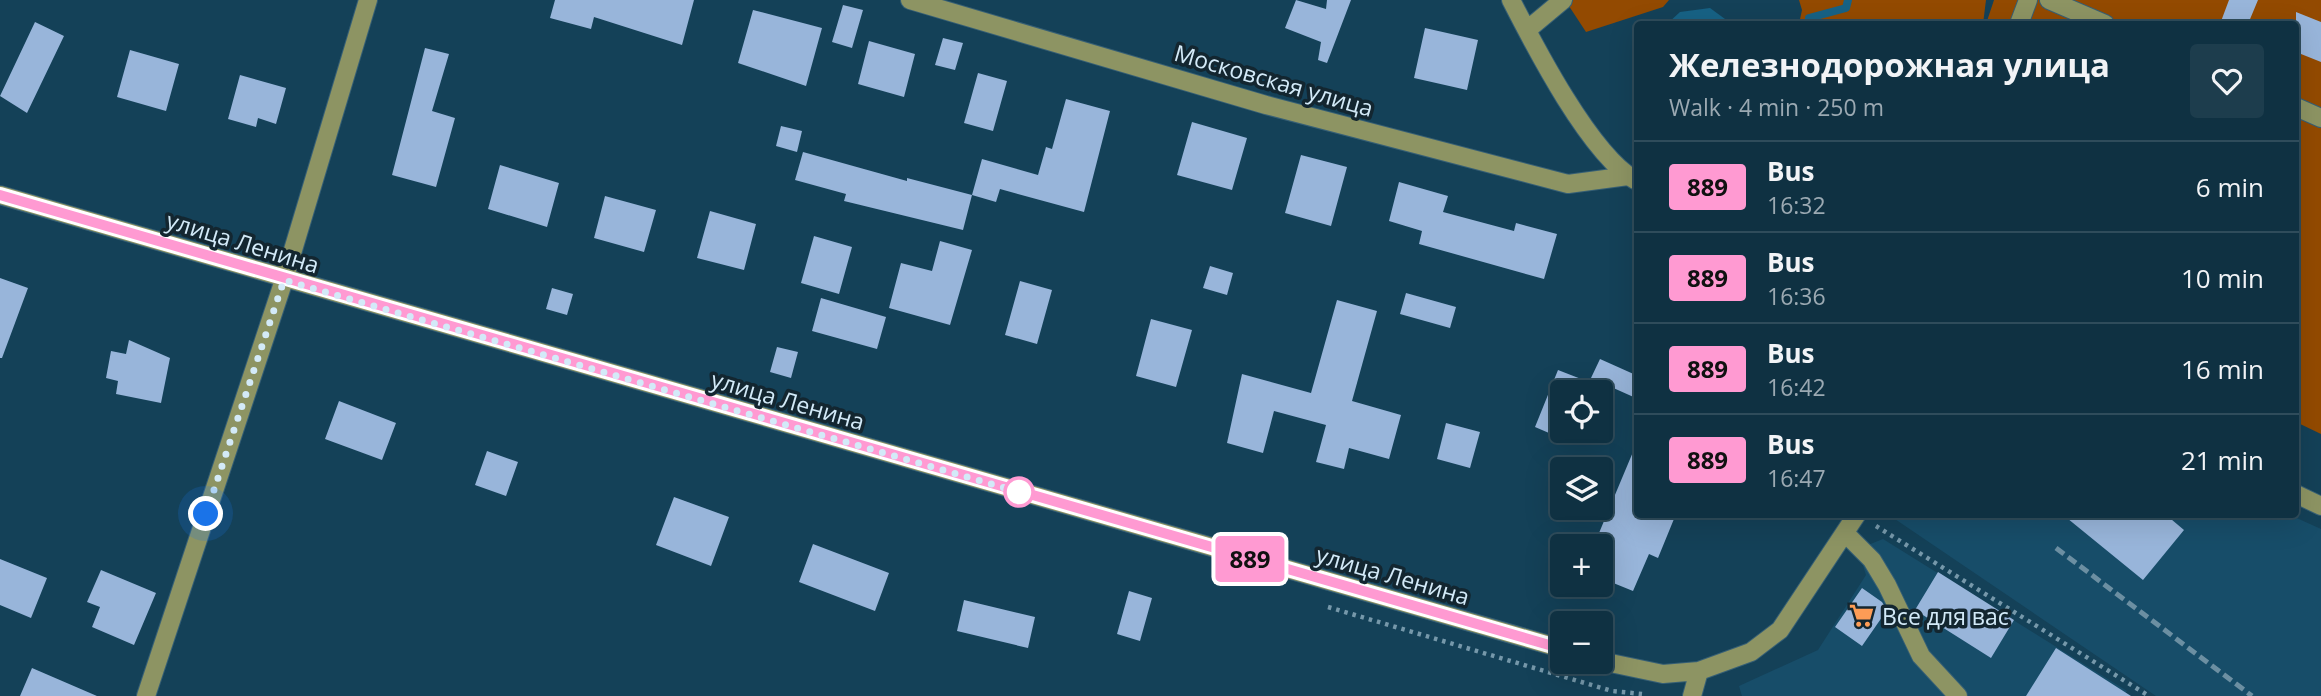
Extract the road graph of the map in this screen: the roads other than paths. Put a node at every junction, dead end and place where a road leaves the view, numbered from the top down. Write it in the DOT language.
graph roads {
  1 [pos="368,0"];
  2 [pos="911,0"];
  3 [pos="1511,0"];
  4 [pos="1563,0"];
  5 [pos="2028,0"];
  6 [pos="2049,0"];
  7 [pos="2021,21"];
  8 [pos="2098,21"];
  9 [pos="1527,30"];
  10 [pos="2299,108"];
  11 [pos="2321,118"];
  12 [pos="1633,179"];
  13 [pos="0,195"];
  14 [pos="284,280"];
  15 [pos="2299,495"];
  16 [pos="2321,506"];
  17 [pos="1854,518"];
  18 [pos="1845,533"];
  19 [pos="1550,645"];
  20 [pos="1613,664"];
  21 [pos="1699,671"];
  22 [pos="146,696"];
  23 [pos="1692,696"];
  24 [pos="1958,696"];
  1 -- 14 [label="street"];
  2 -- 12 [label="street, Московская улица"];
  3 -- 9 [label="street"];
  4 -- 9 [label="street"];
  5 -- 7 [label="street"];
  6 -- 8 [label="street"];
  9 -- 12 [label="street"];
  10 -- 11 [label="street"];
  13 -- 14 [label="street, улица Ленина"];
  14 -- 19 [label="street, улица Ленина"];
  14 -- 22 [label="street"];
  15 -- 16 [label="street"];
  17 -- 18 [label="street"];
  18 -- 21 [label="street"];
  18 -- 24 [label="street"];
  20 -- 21 [label="street"];
  21 -- 23 [label="street"];
}
